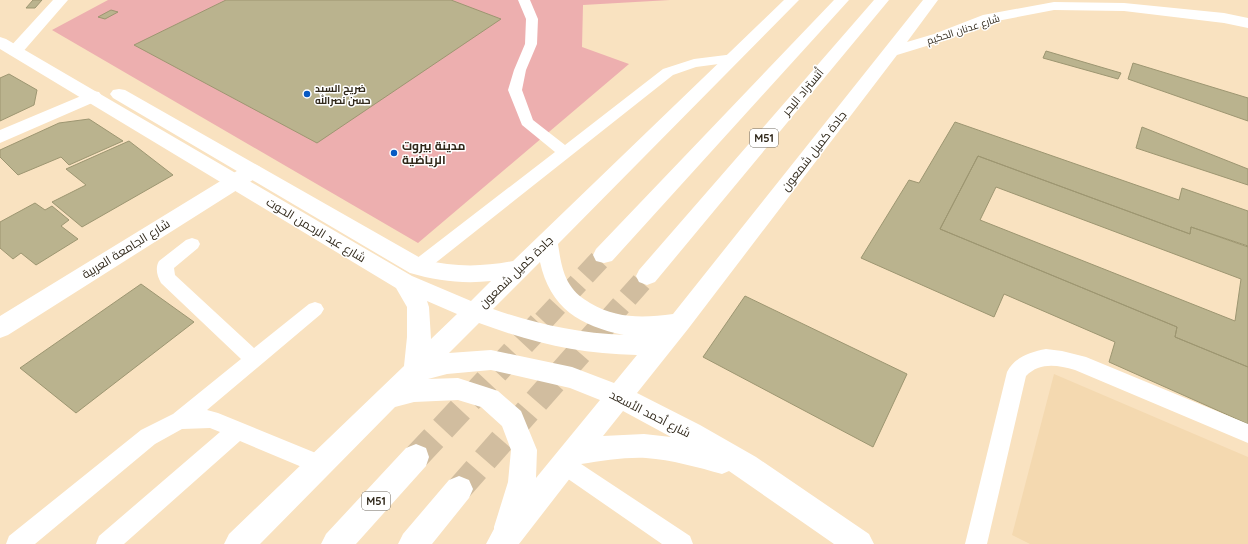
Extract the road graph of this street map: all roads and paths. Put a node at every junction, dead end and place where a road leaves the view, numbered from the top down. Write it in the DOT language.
graph roads {
  1 [pos="61,0"];
  2 [pos="524,0"];
  3 [pos="792,0"];
  4 [pos="842,0"];
  5 [pos="882,0"];
  6 [pos="931,0"];
  7 [pos="1248,23"];
  8 [pos="0,26"];
  9 [pos="13,44"];
  10 [pos="893,51"];
  11 [pos="734,58"];
  12 [pos="93,96"];
  13 [pos="0,137"];
  14 [pos="565,153"];
  15 [pos="244,176"];
  16 [pos="547,242"];
  17 [pos="192,244"];
  18 [pos="604,255"];
  19 [pos="522,267"];
  20 [pos="411,274"];
  21 [pos="647,276"];
  22 [pos="315,309"];
  23 [pos="474,313"];
  24 [pos="680,322"];
  25 [pos="0,328"];
  26 [pos="659,346"];
  27 [pos="253,360"];
  28 [pos="415,372"];
  29 [pos="619,396"];
  30 [pos="389,398"];
  31 [pos="180,420"];
  32 [pos="237,430"];
  33 [pos="1248,434"];
  34 [pos="416,457"];
  35 [pos="569,459"];
  36 [pos="321,465"];
  37 [pos="746,466"];
  38 [pos="459,490"];
  39 [pos="502,543"];
  40 [pos="17,544"];
  41 [pos="107,544"];
  42 [pos="239,544"];
  43 [pos="336,544"];
  44 [pos="413,544"];
  45 [pos="682,544"];
  46 [pos="859,544"];
  47 [pos="976,544"];
  1 -- 9 [label="main road"];
  2 -- 14 [label="lane"];
  3 -- 11 [label="main road, جادة كميل شمعون"];
  4 -- 18 [label="main road"];
  5 -- 21 [label="main road, أتستراد البحر / M51"];
  6 -- 10 [label="main road, جادة كميل شمعون"];
  7 -- 10 [label="main road, شارع عدنان الحكيم"];
  8 -- 9 [label="main road, شارع عبد الرحمن الحوت"];
  9 -- 12 [label="main road, شارع عبد الرحمن الحوت"];
  9 -- 15 [label="main road, شارع عبد الرحمن الحوت"];
  10 -- 24 [label="main road, جادة كميل شمعون"];
  11 -- 14 [label="lane"];
  11 -- 16 [label="main road, جادة كميل شمعون"];
  12 -- 13 [label="main road"];
  12 -- 15 [label="main road, شارع عبد الرحمن الحوت"];
  14 -- 20 [label="lane"];
  15 -- 20 [label="main road, شارع عبد الرحمن الحوت"];
  15 -- 25 [label="main road, شارع الجامعة العربية"];
  16 -- 19 [label="main road, جادة كميل شمعون"];
  16 -- 24 [label="main road"];
  17 -- 27 [label="lane"];
  19 -- 20 [label="main road, شارع عبد الرحمن الحوت"];
  19 -- 23 [label="main road, جادة كميل شمعون"];
  20 -- 23 [label="main road, شارع عبد الرحمن الحوت"];
  20 -- 28 [label="main road"];
  22 -- 27 [label="lane"];
  23 -- 26 [label="main road, شارع عبد الرحمن الحوت"];
  23 -- 28 [label="main road, جادة كميل شمعون"];
  24 -- 26 [label="main road, جادة كميل شمعون"];
  26 -- 29 [label="main road, جادة كميل شمعون"];
  27 -- 31 [label="lane"];
  28 -- 29 [label="main road, شارع أحمد الأسعد"];
  28 -- 30 [label="main road, جادة كميل شمعون"];
  29 -- 35 [label="main road, جادة كميل شمعون"];
  29 -- 37 [label="main road, شارع أحمد الأسعد"];
  30 -- 36 [label="main road, جادة كميل شمعون"];
  30 -- 39 [label="main road"];
  31 -- 32 [label="lane"];
  31 -- 40 [label="lane"];
  32 -- 36 [label="lane"];
  32 -- 41 [label="lane"];
  33 -- 47 [label="lane"];
  34 -- 43 [label="main road, M51"];
  35 -- 37 [label="main road"];
  35 -- 39 [label="main road, جادة كميل شمعون"];
  35 -- 45 [label="lane"];
  36 -- 42 [label="main road, جادة كميل شمعون"];
  37 -- 46 [label="main road, شارع أحمد الأسعد"];
  38 -- 44 [label="main road"];
}
